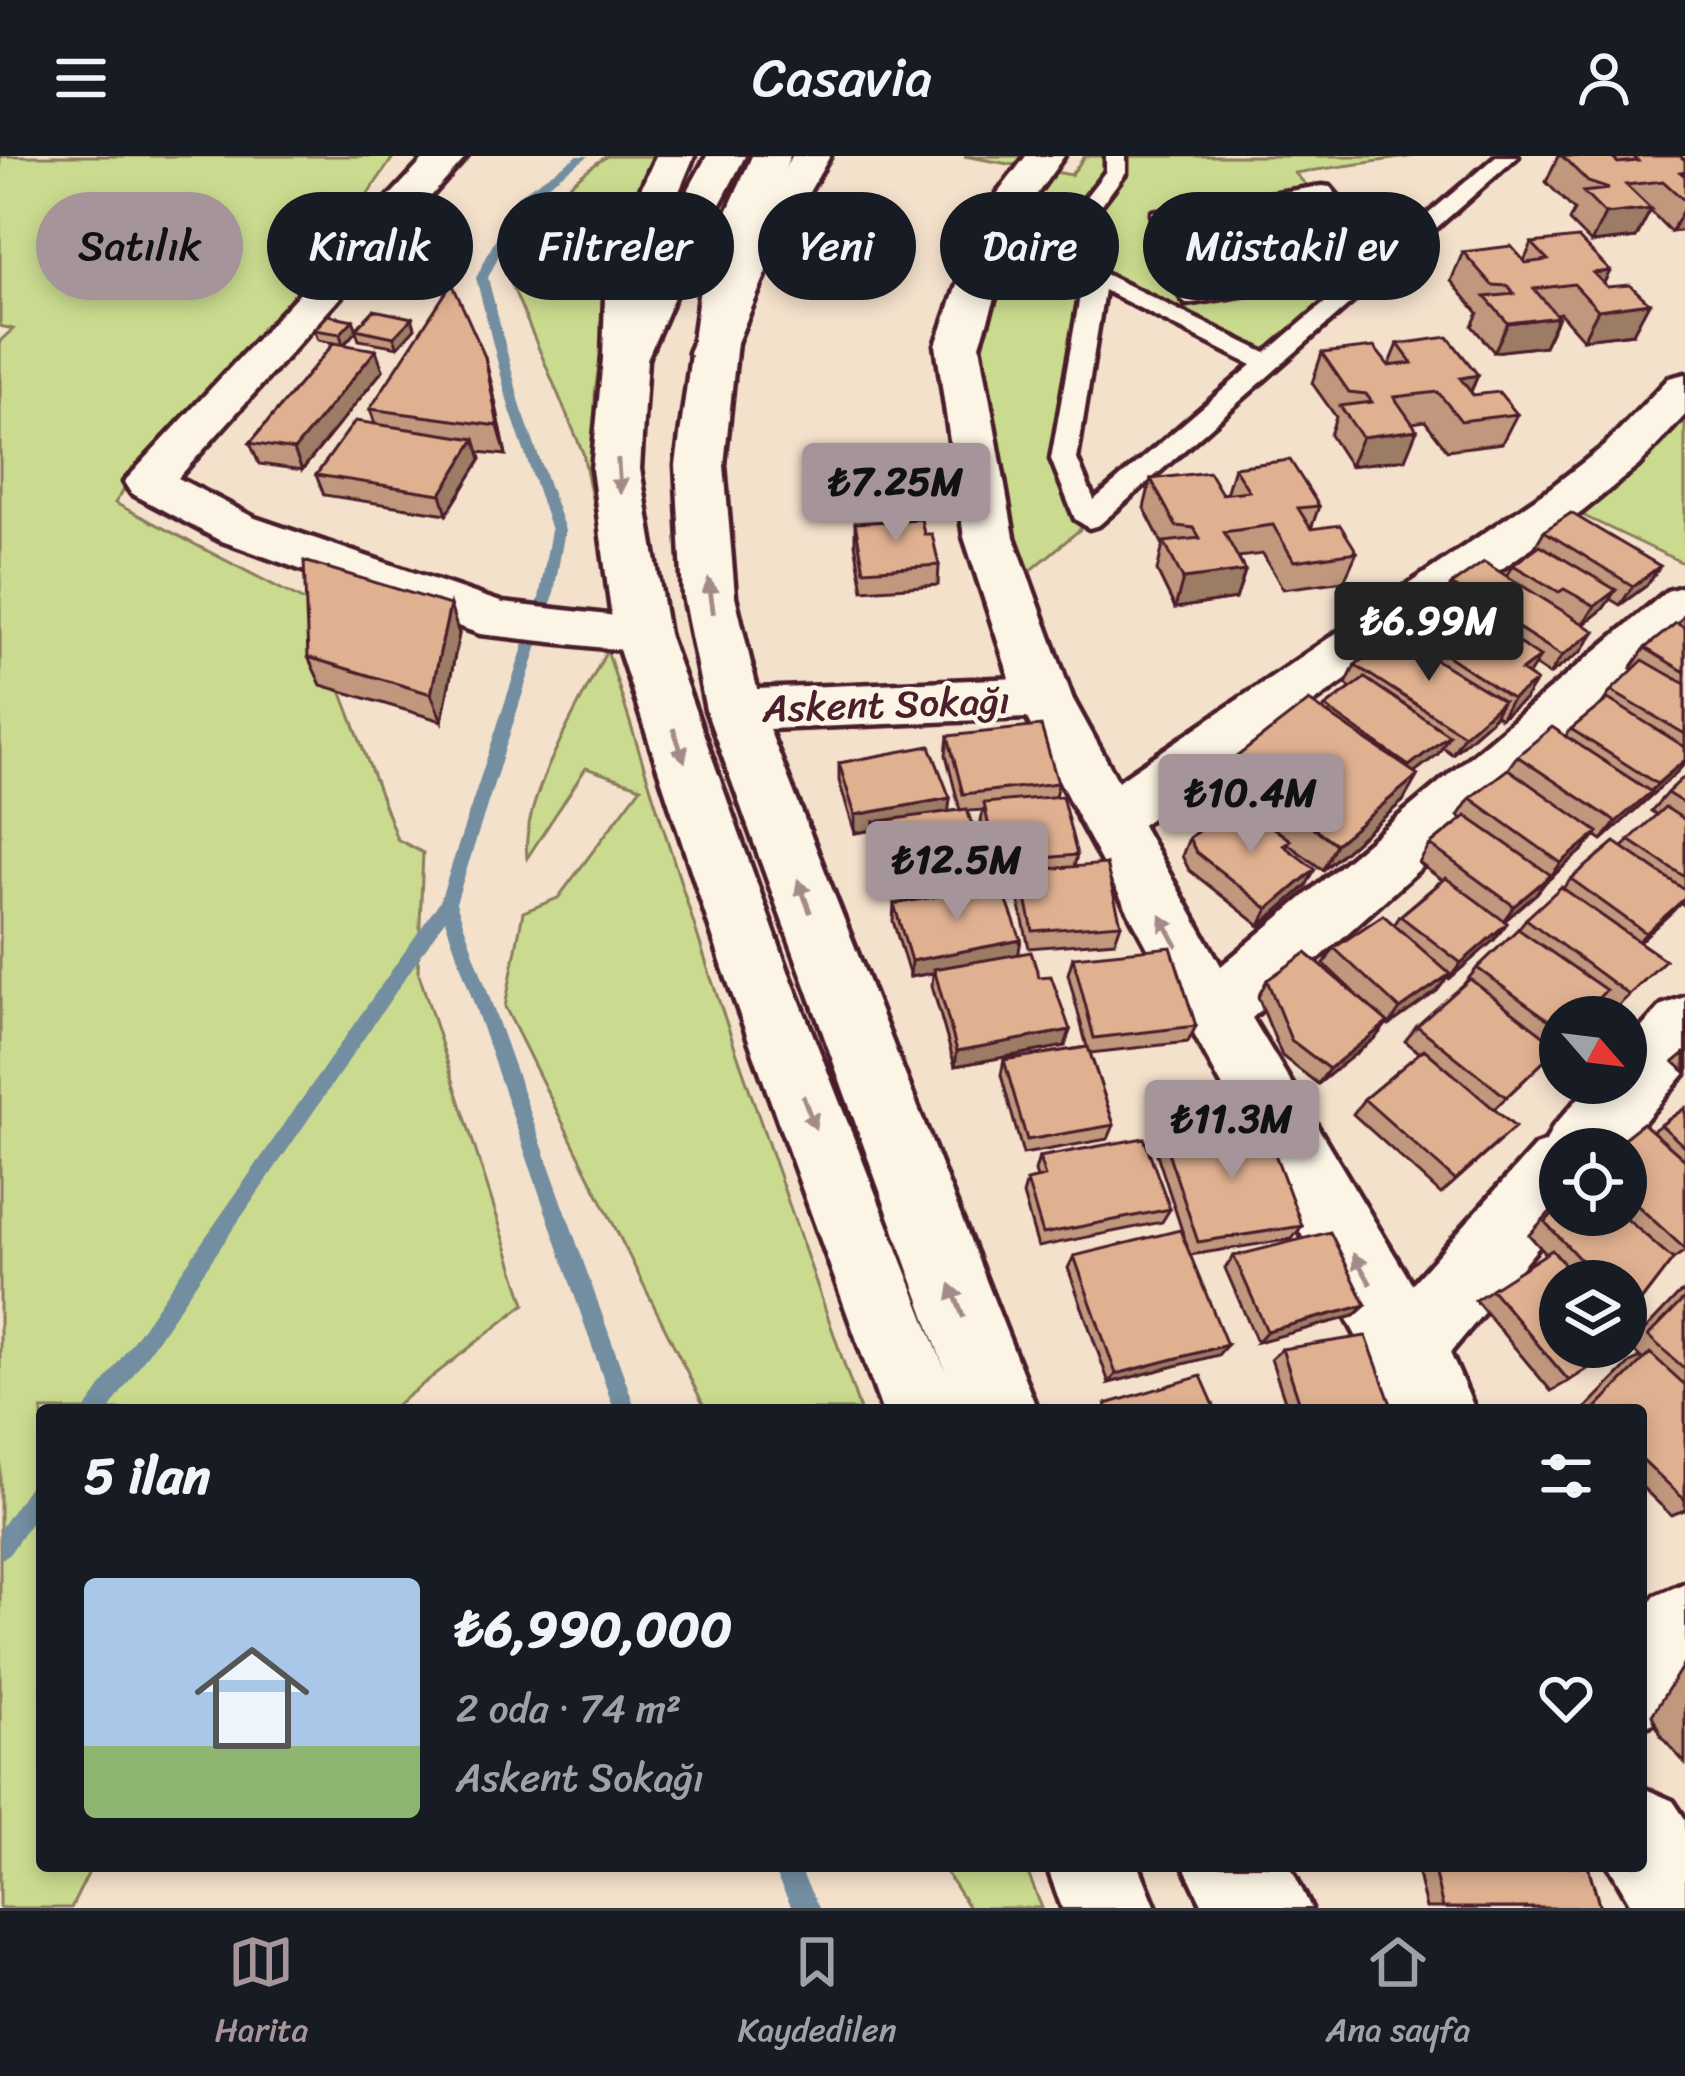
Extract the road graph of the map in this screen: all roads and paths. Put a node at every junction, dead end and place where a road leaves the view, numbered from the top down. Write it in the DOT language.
graph roads {
  1 [pos="448,156"];
  2 [pos="675,156"];
  3 [pos="726,156"];
  4 [pos="771,156"];
  5 [pos="811,156"];
  6 [pos="1045,156"];
  7 [pos="1116,156"];
  8 [pos="1508,156"];
  9 [pos="1101,192"];
  10 [pos="1440,215"];
  11 [pos="1119,288"];
  12 [pos="1091,300"];
  13 [pos="1342,300"];
  14 [pos="711,352"];
  15 [pos="625,359"];
  16 [pos="1268,364"];
  17 [pos="1685,388"];
  18 [pos="1685,604"];
  19 [pos="640,634"];
  20 [pos="1044,697"];
  21 [pos="734,710"];
  22 [pos="1108,818"];
  23 [pos="1213,1012"];
  24 [pos="1685,1024"];
  25 [pos="1595,1128"];
  26 [pos="1539,1201"];
  27 [pos="1422,1378"];
  28 [pos="919,1404"];
  29 [pos="996,1404"];
  30 [pos="1685,1626"];
  31 [pos="1647,1677"];
  32 [pos="1647,1843"];
  33 [pos="1095,1872"];
  34 [pos="1235,1872"];
  35 [pos="1685,1906"];
  36 [pos="1108,1908"];
  37 [pos="1264,1908"];
  1 -- 19 [label="main road"];
  2 -- 15 [label="main road"];
  3 -- 15 [label="main road"];
  4 -- 14 [label="main road"];
  5 -- 14 [label="main road"];
  6 -- 20 [label="main road"];
  7 -- 9 [label="lane"];
  8 -- 10 [label="lane"];
  11 -- 16 [label="lane"];
  12 -- 16 [label="lane"];
  13 -- 16 [label="lane"];
  21 -- 14 [label="main road, one-way"];
  15 -- 19 [label="main road, one-way"];
  17 -- 22 [label="main road"];
  18 -- 23 [label="main road"];
  19 -- 28 [label="main road, one-way"];
  20 -- 21 [label="main road, Askent Sokağı"];
  20 -- 22 [label="main road, Askent Sokağı"];
  29 -- 21 [label="main road, one-way"];
  23 -- 22 [label="main road, Askent Sokağı, one-way"];
  27 -- 23 [label="main road, Askent Sokağı, one-way"];
  24 -- 25 [label="main road"];
  26 -- 27 [label="main road"];
  30 -- 31 [label="main road"];
  32 -- 35 [label="main road"];
  33 -- 36 [label="main road"];
  34 -- 37 [label="main road"];
}
